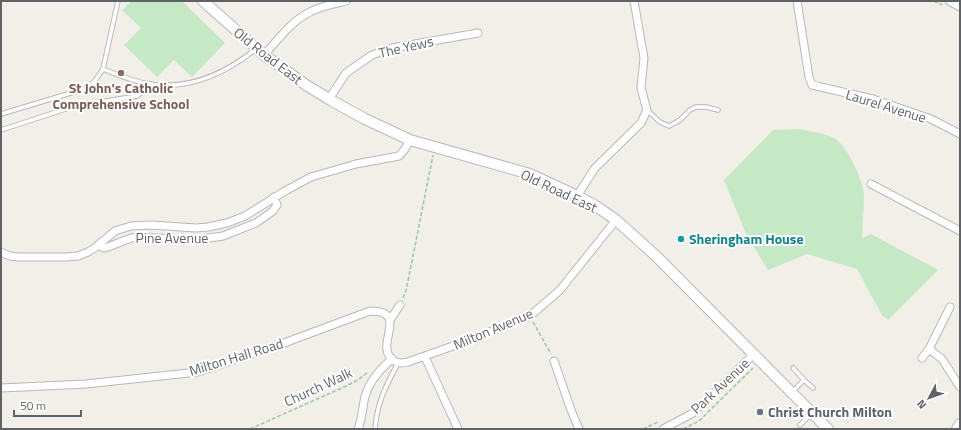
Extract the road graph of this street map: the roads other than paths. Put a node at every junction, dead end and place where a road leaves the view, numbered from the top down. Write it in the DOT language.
graph roads {
  1 [pos="118,1"];
  2 [pos="202,1"];
  3 [pos="346,1"];
  4 [pos="634,1"];
  5 [pos="797,1"];
  6 [pos="949,1"];
  7 [pos="960,7"];
  8 [pos="478,33"];
  9 [pos="260,52"];
  10 [pos="103,69"];
  11 [pos="149,84"];
  12 [pos="329,99"];
  13 [pos="647,110"];
  14 [pos="718,110"];
  15 [pos="1,114"];
  16 [pos="1,130"];
  17 [pos="960,134"];
  18 [pos="410,140"];
  19 [pos="872,184"];
  20 [pos="577,196"];
  21 [pos="274,197"];
  22 [pos="616,220"];
  23 [pos="960,231"];
  24 [pos="99,244"];
  25 [pos="1,252"];
  26 [pos="400,305"];
  27 [pos="950,307"];
  28 [pos="390,320"];
  29 [pos="929,349"];
  30 [pos="754,354"];
  31 [pos="425,357"];
  32 [pos="922,358"];
  33 [pos="395,361"];
  34 [pos="554,361"];
  35 [pos="793,368"];
  36 [pos="804,380"];
  37 [pos="960,387"];
  38 [pos="1,388"];
  39 [pos="813,388"];
  40 [pos="792,393"];
  41 [pos="812,413"];
  42 [pos="960,424"];
  43 [pos="800,425"];
  44 [pos="355,428"];
  45 [pos="375,429"];
  46 [pos="458,429"];
  47 [pos="579,429"];
  48 [pos="663,429"];
  49 [pos="828,429"];
  50 [pos="957,429"];
  1 -- 10 [label="lane"];
  2 -- 9 [label="main road, Old Road East"];
  3 -- 9 [label="street"];
  4 -- 13 [label="street"];
  5 -- 17 [label="street, Laurel Avenue"];
  6 -- 7 [label="street"];
  8 -- 12 [label="street, The Yews"];
  9 -- 11 [label="lane"];
  9 -- 12 [label="main road, Old Road East"];
  10 -- 11 [label="lane"];
  10 -- 15 [label="lane"];
  11 -- 16 [label="lane"];
  12 -- 18 [label="main road, Old Road East"];
  13 -- 14 [label="lane"];
  13 -- 20 [label="street"];
  18 -- 20 [label="main road, Old Road East"];
  18 -- 21 [label="street, Pine Avenue"];
  19 -- 23 [label="street"];
  20 -- 22 [label="main road, Old Road East"];
  21 -- 24 [label="street, Pine Avenue"];
  21 -- 24 [label="street, Pine Avenue"];
  22 -- 30 [label="main road, Old Road East"];
  22 -- 31 [label="street, Milton Avenue"];
  24 -- 25 [label="street, Pine Avenue"];
  26 -- 28 [label="street"];
  27 -- 29 [label="street"];
  28 -- 33 [label="street"];
  28 -- 38 [label="street, Milton Hall Road"];
  29 -- 32 [label="street"];
  29 -- 37 [label="street"];
  30 -- 40 [label="main road, Old Road East"];
  30 -- 48 [label="street, Park Avenue"];
  31 -- 33 [label="street, Milton Avenue"];
  31 -- 46 [label="street"];
  33 -- 44 [label="street"];
  33 -- 45 [label="lane"];
  34 -- 47 [label="street"];
  35 -- 36 [label="lane"];
  36 -- 39 [label="lane"];
  36 -- 40 [label="lane"];
  40 -- 41 [label="main road, Old Road East"];
  41 -- 43 [label="lane"];
  41 -- 49 [label="main road, Old Road East"];
  42 -- 50 [label="main road"];
}
